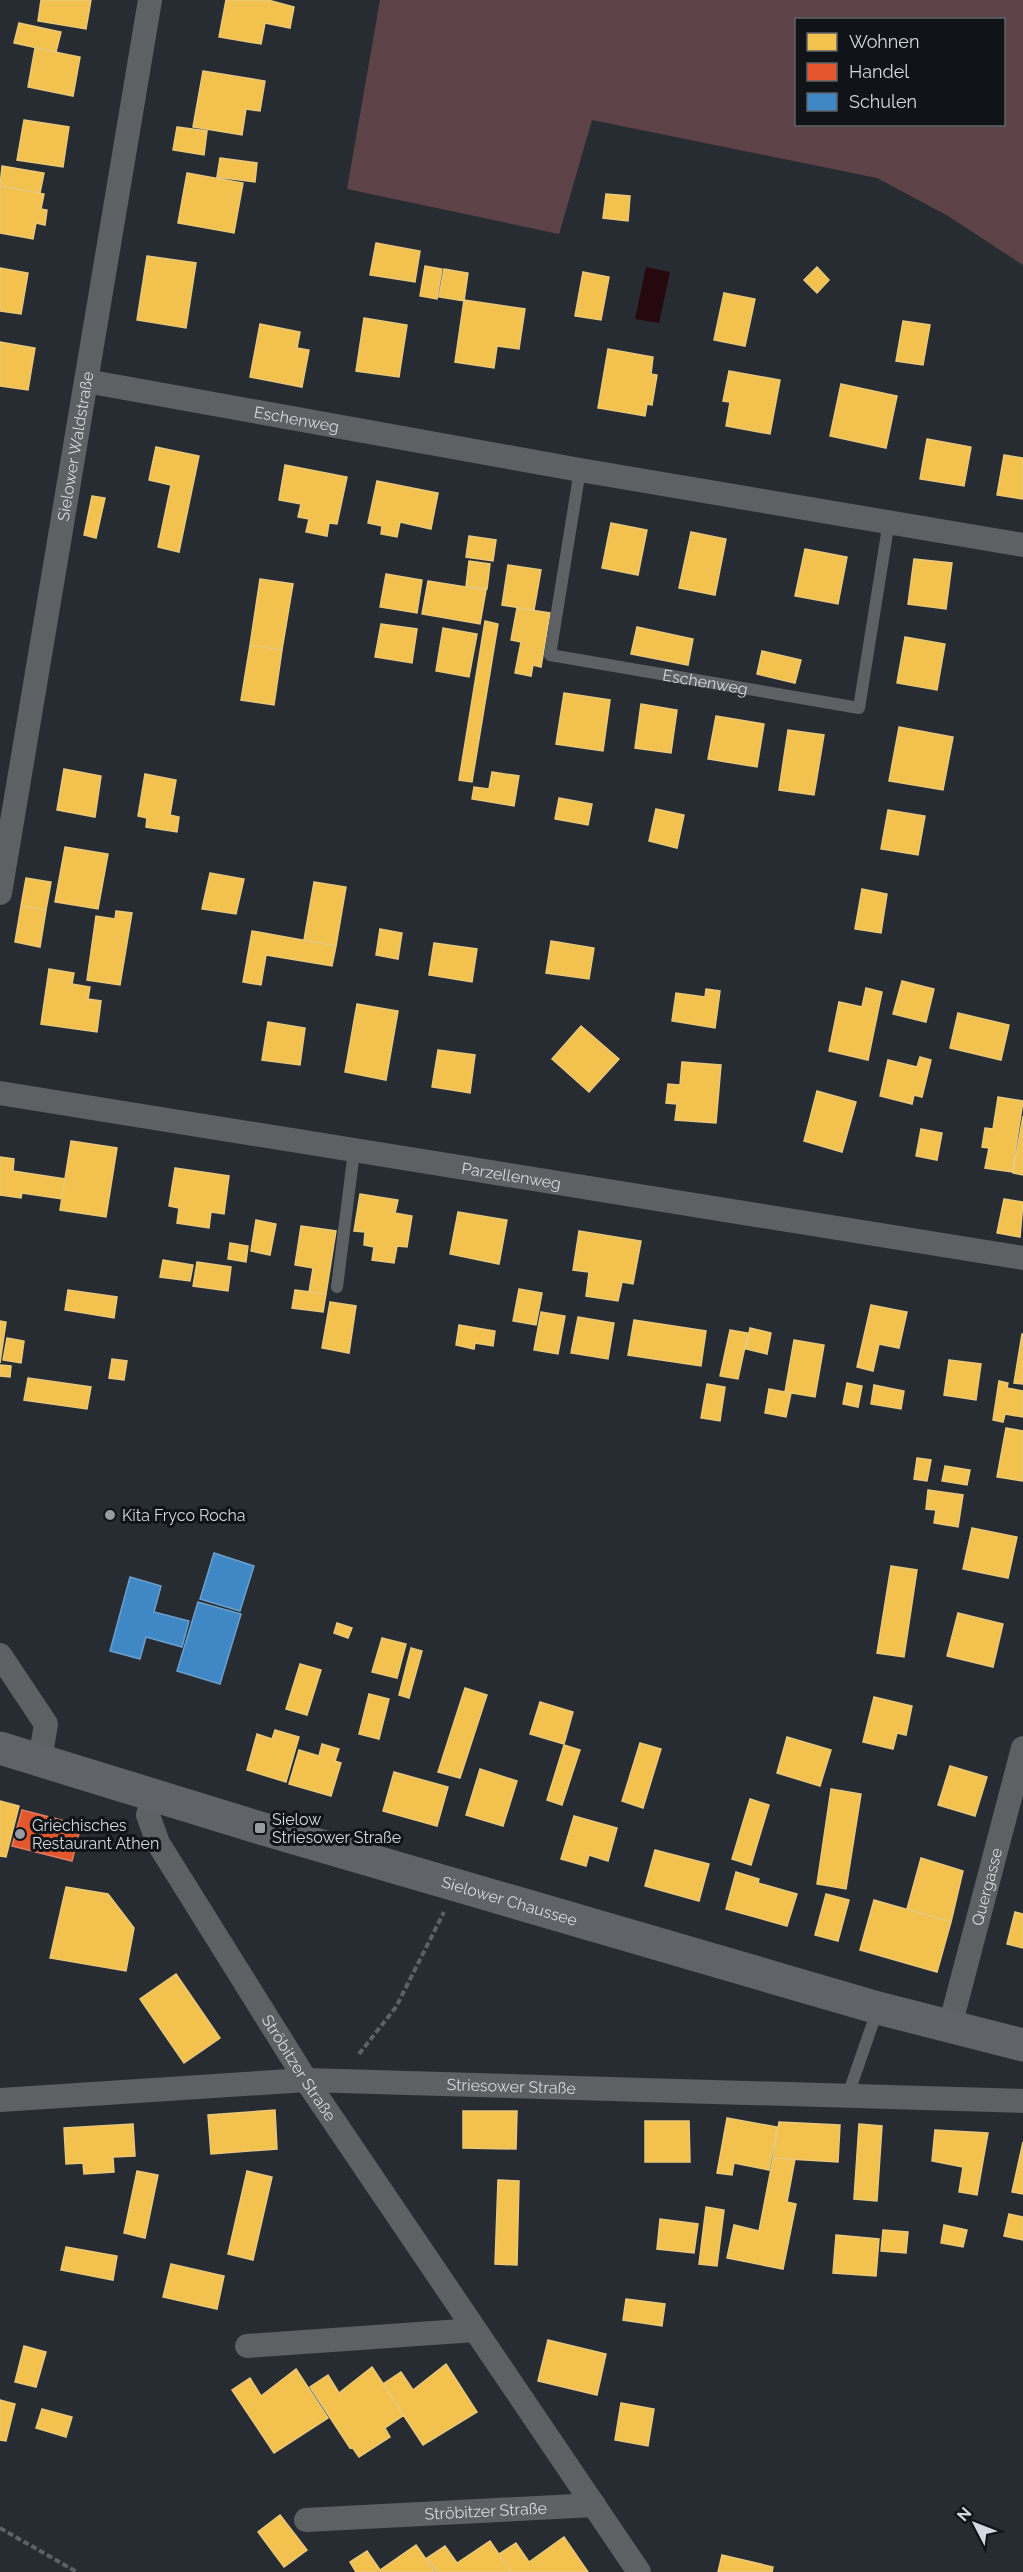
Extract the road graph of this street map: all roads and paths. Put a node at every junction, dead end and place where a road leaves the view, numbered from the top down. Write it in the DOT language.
graph roads {
  1 [pos="150,0"];
  2 [pos="86,381"];
  3 [pos="580,470"];
  4 [pos="889,521"];
  5 [pos="1023,545"];
  6 [pos="0,893"];
  7 [pos="0,1093"];
  8 [pos="354,1151"];
  9 [pos="1023,1258"];
  10 [pos="338,1287"];
  11 [pos="0,1655"];
  12 [pos="0,1748"];
  13 [pos="1023,1748"];
  14 [pos="40,1760"];
  15 [pos="154,1795"];
  16 [pos="456,1885"];
  17 [pos="878,2008"];
  18 [pos="950,2026"];
  19 [pos="1023,2045"];
  20 [pos="306,2080"];
  21 [pos="338,2081"];
  22 [pos="848,2095"];
  23 [pos="0,2100"];
  24 [pos="1023,2101"];
  25 [pos="475,2330"];
  26 [pos="248,2346"];
  27 [pos="594,2505"];
  28 [pos="306,2520"];
  29 [pos="0,2528"];
  30 [pos="77,2572"];
  31 [pos="639,2572"];
  1 -- 2 [label="street, Sielower Waldstraße"];
  2 -- 3 [label="street, Eschenweg"];
  2 -- 6 [label="street, Sielower Waldstraße"];
  3 -- 4 [label="street, Eschenweg"];
  3 -- 4 [label="lane, Eschenweg"];
  4 -- 5 [label="street, Eschenweg"];
  7 -- 8 [label="street, Parzellenweg"];
  8 -- 9 [label="street, Parzellenweg"];
  8 -- 10 [label="lane"];
  11 -- 14 [label="street"];
  12 -- 14 [label="main road, Sielower Chaussee"];
  13 -- 18 [label="street, Quergasse"];
  14 -- 15 [label="main road, Sielower Chaussee"];
  15 -- 16 [label="main road, Sielower Chaussee"];
  15 -- 20 [label="street, Ströbitzer Straße"];
  16 -- 17 [label="main road, Sielower Chaussee"];
  16 -- 21 [label="path"];
  17 -- 18 [label="main road, Sielower Chaussee"];
  17 -- 22 [label="lane"];
  18 -- 19 [label="main road, Sielower Chaussee"];
  20 -- 21 [label="street, Striesower Straße"];
  20 -- 23 [label="street, Striesower Straße"];
  20 -- 25 [label="street, Ströbitzer Straße"];
  21 -- 22 [label="street, Striesower Straße"];
  22 -- 24 [label="street, Striesower Straße"];
  25 -- 26 [label="street"];
  25 -- 27 [label="street, Ströbitzer Straße"];
  27 -- 28 [label="street, Ströbitzer Straße"];
  27 -- 31 [label="street, Ströbitzer Straße"];
  29 -- 30 [label="path"];
}
